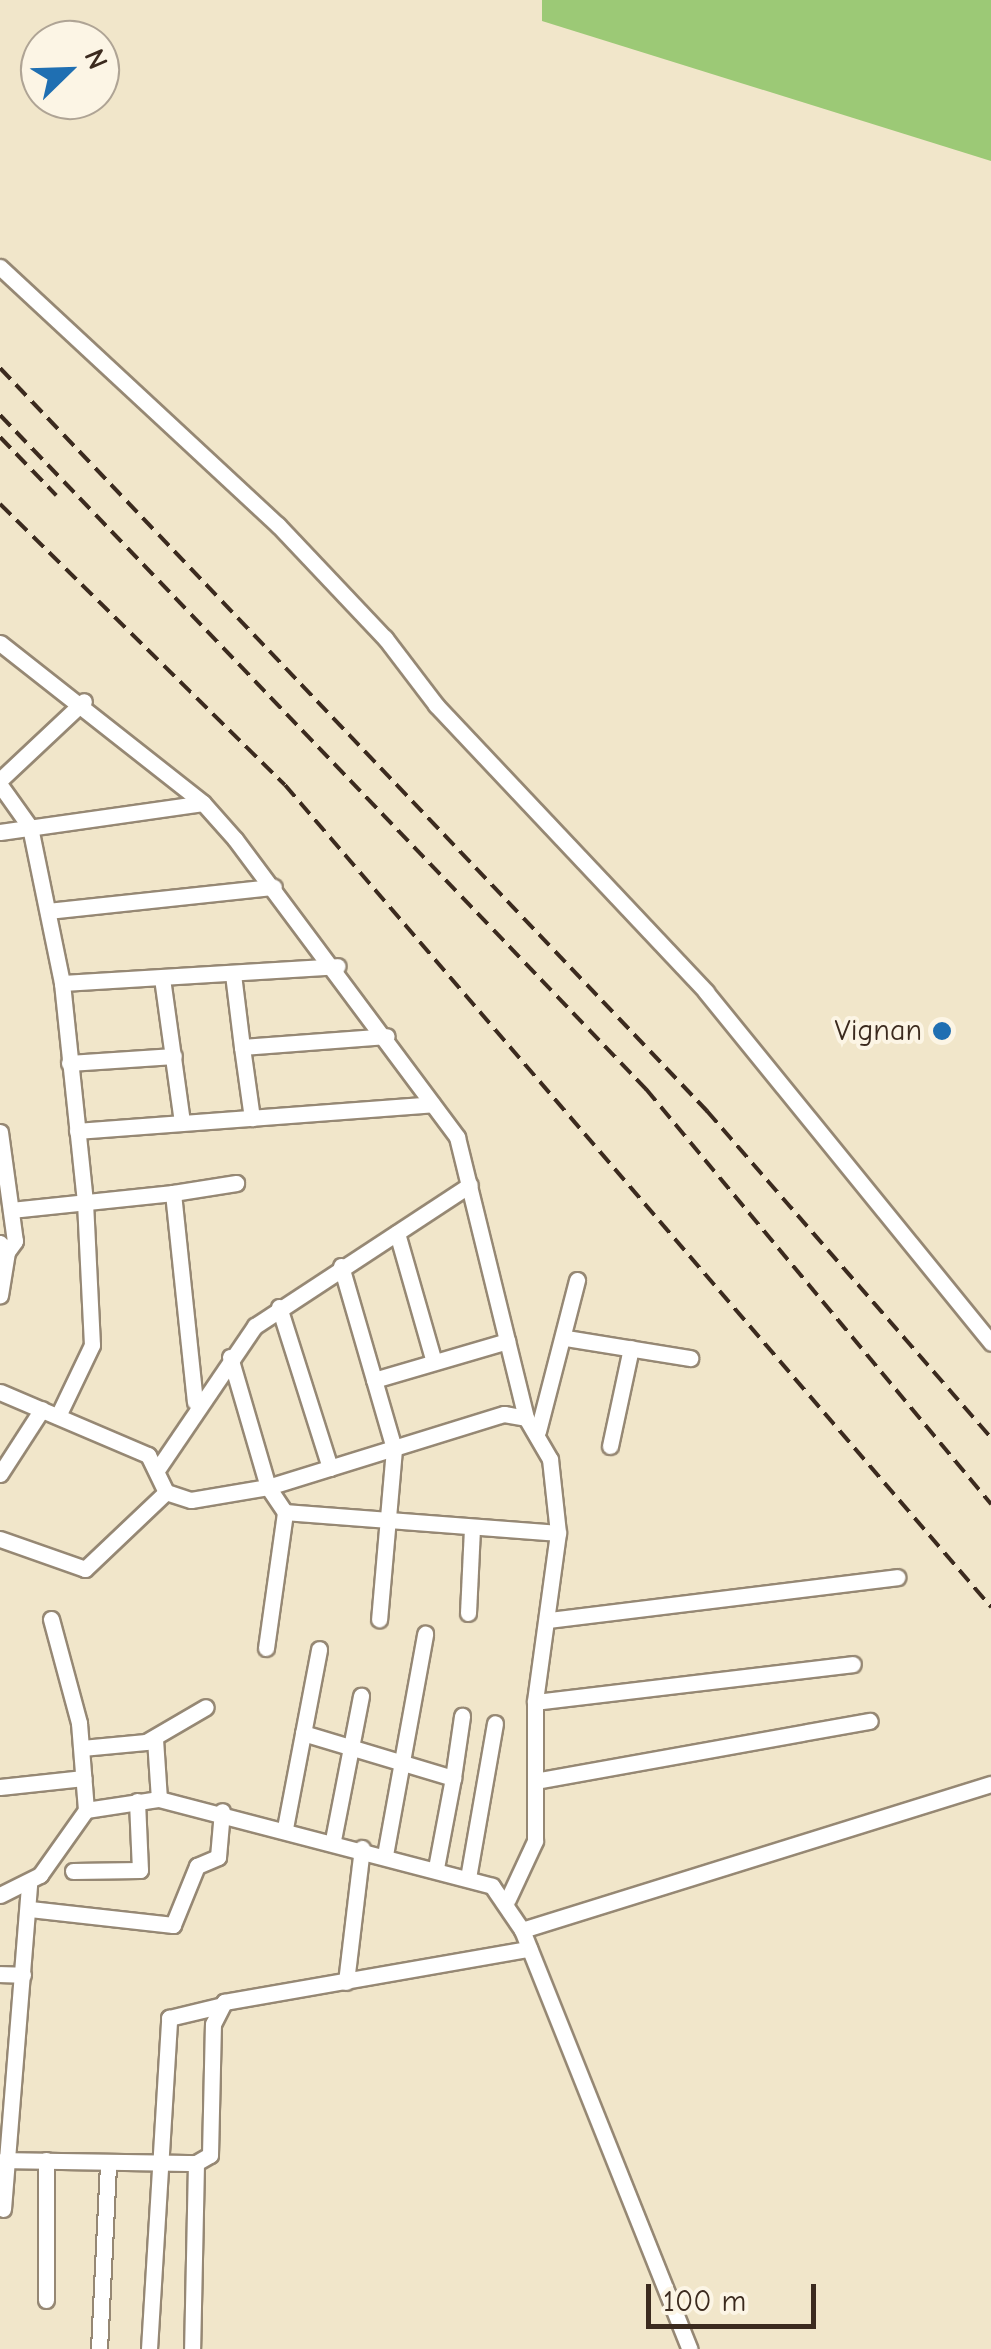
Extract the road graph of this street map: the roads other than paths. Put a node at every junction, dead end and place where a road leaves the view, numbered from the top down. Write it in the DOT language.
graph roads {
  1 [pos="0,267"];
  2 [pos="0,643"];
  3 [pos="84,701"];
  4 [pos="0,782"];
  5 [pos="203,803"];
  6 [pos="30,827"];
  7 [pos="0,832"];
  8 [pos="274,887"];
  9 [pos="48,912"];
  10 [pos="337,966"];
  11 [pos="233,974"];
  12 [pos="162,978"];
  13 [pos="62,983"];
  14 [pos="387,1036"];
  15 [pos="242,1047"];
  16 [pos="174,1056"];
  17 [pos="69,1063"];
  18 [pos="432,1104"];
  19 [pos="252,1118"];
  20 [pos="182,1123"];
  21 [pos="77,1131"];
  22 [pos="0,1132"];
  23 [pos="236,1183"];
  24 [pos="470,1185"];
  25 [pos="173,1193"];
  26 [pos="85,1202"];
  27 [pos="10,1210"];
  28 [pos="397,1233"];
  29 [pos="4,1256"];
  30 [pos="341,1266"];
  31 [pos="578,1280"];
  32 [pos="0,1295"];
  33 [pos="278,1307"];
  34 [pos="566,1338"];
  35 [pos="506,1342"];
  36 [pos="991,1343"];
  37 [pos="630,1348"];
  38 [pos="230,1357"];
  39 [pos="690,1358"];
  40 [pos="434,1362"];
  41 [pos="374,1380"];
  42 [pos="0,1392"];
  43 [pos="196,1402"];
  44 [pos="42,1409"];
  45 [pos="58,1416"];
  46 [pos="526,1418"];
  47 [pos="538,1431"];
  48 [pos="610,1446"];
  49 [pos="394,1449"];
  50 [pos="158,1467"];
  51 [pos="330,1468"];
  52 [pos="0,1474"];
  53 [pos="268,1487"];
  54 [pos="166,1492"];
  55 [pos="285,1512"];
  56 [pos="388,1523"];
  57 [pos="472,1529"];
  58 [pos="558,1533"];
  59 [pos="0,1539"];
  60 [pos="897,1577"];
  61 [pos="468,1613"];
  62 [pos="51,1619"];
  63 [pos="380,1619"];
  64 [pos="549,1620"];
  65 [pos="425,1634"];
  66 [pos="266,1648"];
  67 [pos="318,1650"];
  68 [pos="853,1664"];
  69 [pos="362,1696"];
  70 [pos="535,1702"];
  71 [pos="206,1707"];
  72 [pos="462,1716"];
  73 [pos="870,1721"];
  74 [pos="495,1723"];
  75 [pos="303,1733"];
  76 [pos="155,1739"];
  77 [pos="350,1747"];
  78 [pos="82,1748"];
  79 [pos="403,1763"];
  80 [pos="84,1778"];
  81 [pos="453,1778"];
  82 [pos="535,1781"];
  83 [pos="0,1786"];
  84 [pos="987,1789"];
  85 [pos="159,1798"];
  86 [pos="137,1801"];
  87 [pos="86,1810"];
  88 [pos="222,1811"];
  89 [pos="285,1828"];
  90 [pos="334,1840"];
  91 [pos="362,1848"];
  92 [pos="384,1855"];
  93 [pos="436,1868"];
  94 [pos="72,1871"];
  95 [pos="468,1878"];
  96 [pos="29,1885"];
  97 [pos="0,1895"];
  98 [pos="508,1899"];
  99 [pos="30,1909"];
  100 [pos="522,1930"];
  101 [pos="529,1950"];
  102 [pos="0,1974"];
  103 [pos="23,1975"];
  104 [pos="346,1982"];
  105 [pos="219,2006"];
  106 [pos="4,2160"];
  107 [pos="46,2160"];
  108 [pos="108,2162"];
  109 [pos="154,2162"];
  110 [pos="196,2163"];
  111 [pos="3,2209"];
  112 [pos="46,2300"];
  113 [pos="99,2348"];
  114 [pos="117,2349"];
  115 [pos="149,2349"];
  116 [pos="184,2349"];
  117 [pos="192,2349"];
  118 [pos="690,2349"];
  1 -- 36 [label="street"];
  2 -- 3 [label="street"];
  3 -- 4 [label="street"];
  3 -- 5 [label="street"];
  4 -- 6 [label="street"];
  5 -- 6 [label="street"];
  5 -- 8 [label="street"];
  6 -- 7 [label="street"];
  6 -- 9 [label="street"];
  8 -- 9 [label="street"];
  8 -- 10 [label="street"];
  9 -- 13 [label="street"];
  10 -- 11 [label="street"];
  10 -- 14 [label="street"];
  11 -- 12 [label="street"];
  11 -- 15 [label="street"];
  12 -- 13 [label="street"];
  12 -- 16 [label="street"];
  13 -- 17 [label="street"];
  14 -- 15 [label="street"];
  14 -- 18 [label="street"];
  15 -- 19 [label="street"];
  16 -- 17 [label="street"];
  16 -- 20 [label="street"];
  17 -- 21 [label="street"];
  18 -- 19 [label="street"];
  18 -- 24 [label="street"];
  19 -- 20 [label="street"];
  20 -- 21 [label="street"];
  21 -- 26 [label="street"];
  22 -- 27 [label="street"];
  23 -- 25 [label="street"];
  24 -- 28 [label="street"];
  24 -- 35 [label="street"];
  25 -- 26 [label="street"];
  25 -- 43 [label="street"];
  26 -- 27 [label="street"];
  26 -- 45 [label="street"];
  27 -- 29 [label="street"];
  28 -- 30 [label="street"];
  28 -- 40 [label="street"];
  29 -- 32 [label="street"];
  30 -- 33 [label="street"];
  30 -- 41 [label="street"];
  31 -- 34 [label="street"];
  33 -- 38 [label="street"];
  33 -- 51 [label="street"];
  34 -- 37 [label="street"];
  34 -- 47 [label="street"];
  35 -- 40 [label="street"];
  35 -- 46 [label="street"];
  37 -- 39 [label="street"];
  37 -- 48 [label="street"];
  38 -- 43 [label="street"];
  38 -- 53 [label="street"];
  40 -- 41 [label="street"];
  41 -- 49 [label="street"];
  42 -- 44 [label="street"];
  43 -- 50 [label="street"];
  44 -- 45 [label="street"];
  44 -- 52 [label="street"];
  45 -- 50 [label="street"];
  46 -- 47 [label="street"];
  46 -- 49 [label="street"];
  47 -- 58 [label="street"];
  49 -- 51 [label="street"];
  49 -- 56 [label="street"];
  50 -- 54 [label="street"];
  51 -- 53 [label="street"];
  53 -- 54 [label="street"];
  53 -- 55 [label="street"];
  54 -- 59 [label="street"];
  55 -- 56 [label="street"];
  55 -- 66 [label="street"];
  56 -- 57 [label="street"];
  56 -- 63 [label="street"];
  57 -- 58 [label="street"];
  57 -- 61 [label="street"];
  58 -- 64 [label="street"];
  60 -- 64 [label="street"];
  62 -- 78 [label="street"];
  64 -- 70 [label="street"];
  65 -- 79 [label="street"];
  67 -- 75 [label="street"];
  68 -- 70 [label="street"];
  69 -- 77 [label="street"];
  70 -- 82 [label="street"];
  71 -- 76 [label="street"];
  72 -- 81 [label="street"];
  73 -- 82 [label="street"];
  74 -- 95 [label="street"];
  75 -- 77 [label="street"];
  75 -- 89 [label="street"];
  76 -- 78 [label="street"];
  76 -- 85 [label="street"];
  77 -- 79 [label="street"];
  77 -- 90 [label="street"];
  78 -- 80 [label="street"];
  79 -- 81 [label="street"];
  79 -- 92 [label="street"];
  80 -- 83 [label="street"];
  80 -- 87 [label="street"];
  81 -- 93 [label="street"];
  82 -- 98 [label="street"];
  84 -- 100 [label="street"];
  85 -- 86 [label="street"];
  85 -- 88 [label="street"];
  86 -- 87 [label="street"];
  86 -- 94 [label="street"];
  87 -- 96 [label="street"];
  88 -- 89 [label="street"];
  88 -- 99 [label="street"];
  89 -- 90 [label="street"];
  90 -- 91 [label="street"];
  91 -- 92 [label="street"];
  91 -- 104 [label="street"];
  92 -- 93 [label="street"];
  93 -- 95 [label="street"];
  95 -- 98 [label="street"];
  96 -- 97 [label="street"];
  96 -- 99 [label="street"];
  98 -- 100 [label="street"];
  99 -- 103 [label="street"];
  100 -- 101 [label="street"];
  101 -- 104 [label="street"];
  101 -- 118 [label="street"];
  102 -- 103 [label="street"];
  103 -- 106 [label="street"];
  104 -- 105 [label="street"];
  105 -- 109 [label="street"];
  105 -- 110 [label="street"];
  106 -- 107 [label="street"];
  106 -- 111 [label="street"];
  107 -- 108 [label="street"];
  107 -- 112 [label="street"];
  108 -- 109 [label="street"];
  108 -- 113 [label="street"];
  109 -- 110 [label="street"];
  109 -- 115 [label="street"];
  110 -- 117 [label="street"];
  113 -- 114 [label="street"];
  116 -- 117 [label="street"];
}
